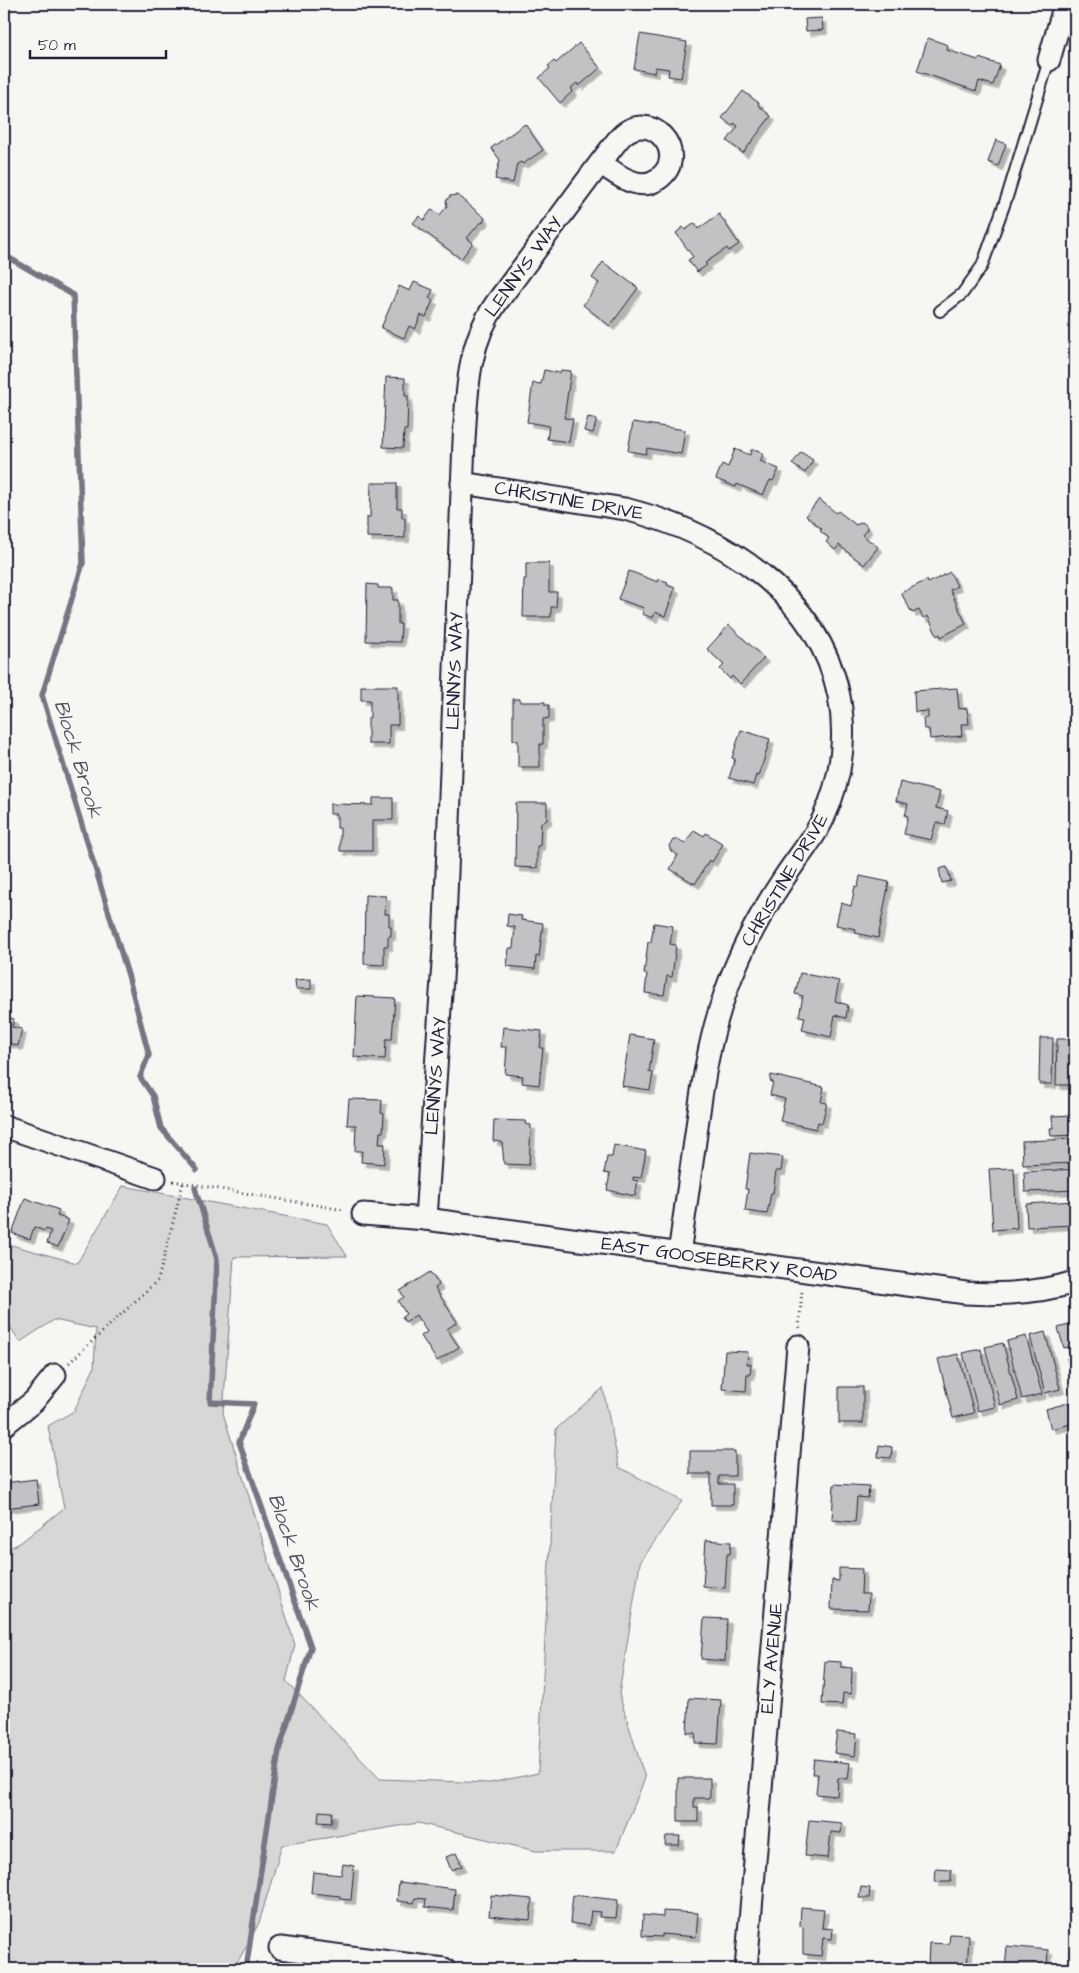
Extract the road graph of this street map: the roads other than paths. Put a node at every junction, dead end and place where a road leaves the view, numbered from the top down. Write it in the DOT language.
graph roads {
  1 [pos="1066,4"];
  2 [pos="1049,60"];
  3 [pos="600,163"];
  4 [pos="940,311"];
  5 [pos="462,482"];
  6 [pos="4,1126"];
  7 [pos="155,1178"];
  8 [pos="363,1214"];
  9 [pos="426,1219"];
  10 [pos="679,1254"];
  11 [pos="1075,1282"];
  12 [pos="798,1346"];
  13 [pos="55,1376"];
  14 [pos="4,1425"];
  15 [pos="280,1948"];
  16 [pos="444,1969"];
  17 [pos="746,1969"];
  1 -- 2 [label="street"];
  2 -- 4 [label="lane"];
  3 -- 5 [label="street, LENNYS WAY"];
  5 -- 9 [label="street, LENNYS WAY"];
  5 -- 10 [label="street, CHRISTINE DRIVE"];
  6 -- 7 [label="street"];
  8 -- 9 [label="street, EAST GOOSEBERRY ROAD"];
  9 -- 10 [label="street, EAST GOOSEBERRY ROAD"];
  10 -- 11 [label="street, EAST GOOSEBERRY ROAD"];
  12 -- 17 [label="street, ELY AVENUE"];
  13 -- 14 [label="street"];
  15 -- 16 [label="street"];
}
